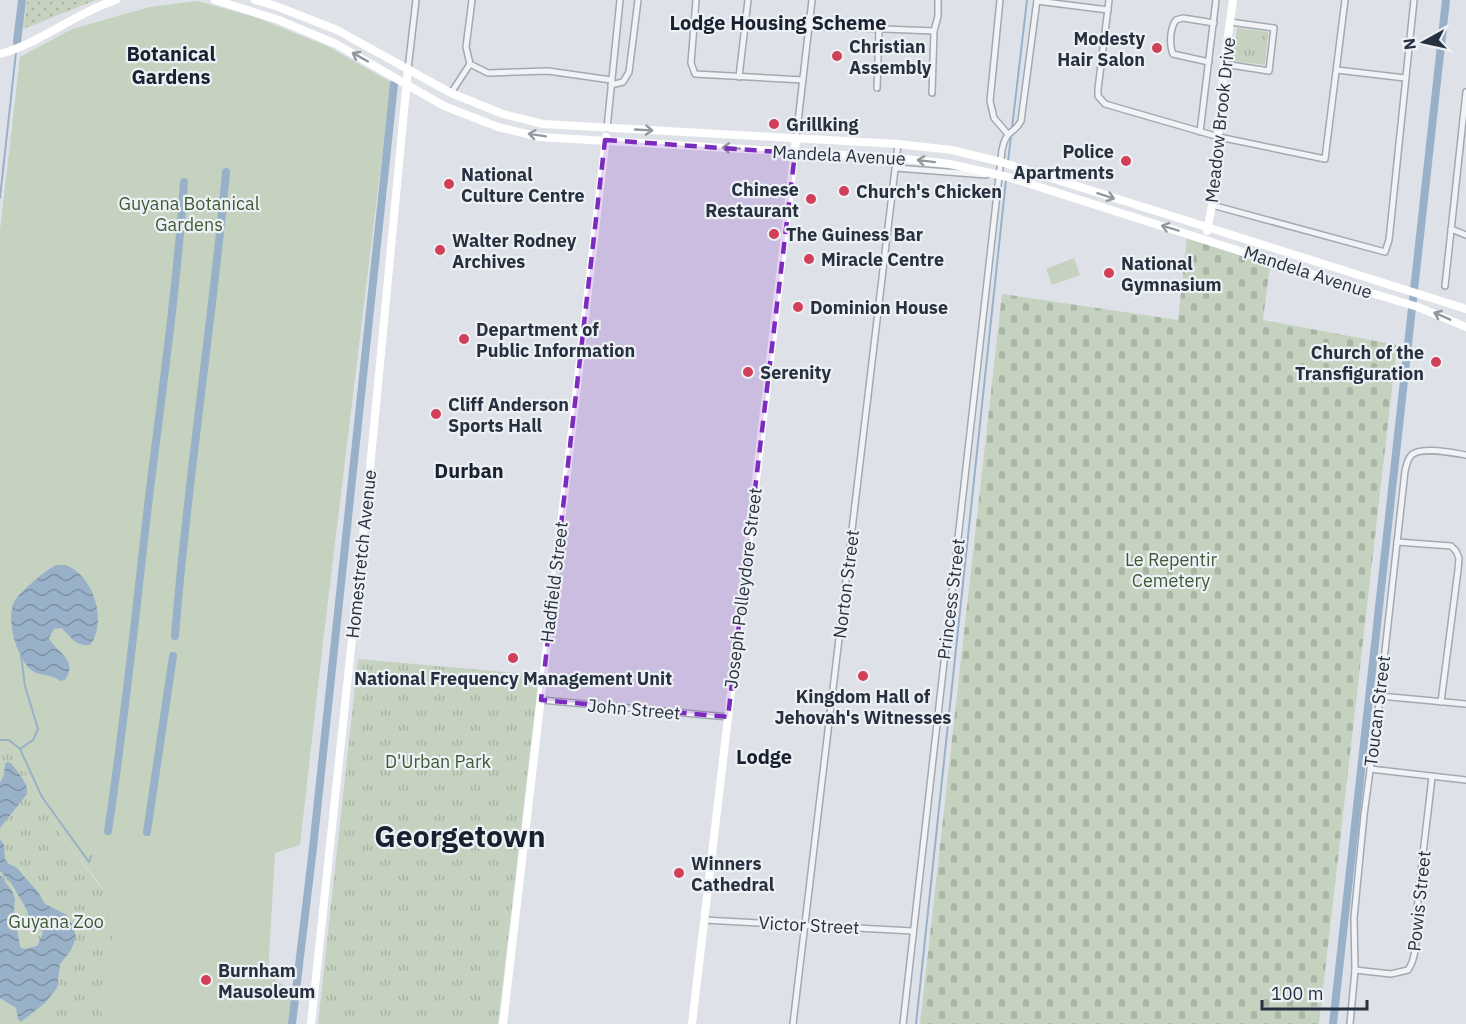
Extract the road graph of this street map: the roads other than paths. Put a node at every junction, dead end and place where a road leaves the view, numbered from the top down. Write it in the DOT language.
graph roads {
  1 [pos="116,0"];
  2 [pos="215,0"];
  3 [pos="255,0"];
  4 [pos="416,0"];
  5 [pos="472,0"];
  6 [pos="620,0"];
  7 [pos="638,0"];
  8 [pos="696,0"];
  9 [pos="748,0"];
  10 [pos="812,0"];
  11 [pos="938,0"];
  12 [pos="1000,0"];
  13 [pos="1037,0"];
  14 [pos="1109,0"];
  15 [pos="1216,0"];
  16 [pos="1233,0"];
  17 [pos="1345,0"];
  18 [pos="1414,0"];
  19 [pos="228,2"];
  20 [pos="1108,10"];
  21 [pos="1214,22"];
  22 [pos="1230,22"];
  23 [pos="809,26"];
  24 [pos="879,29"];
  25 [pos="934,31"];
  26 [pos="1,54"];
  27 [pos="1209,62"];
  28 [pos="470,64"];
  29 [pos="1224,64"];
  30 [pos="408,69"];
  31 [pos="1337,70"];
  32 [pos="740,77"];
  33 [pos="1405,78"];
  34 [pos="803,80"];
  35 [pos="406,83"];
  36 [pos="611,83"];
  37 [pos="877,88"];
  38 [pos="1466,92"];
  39 [pos="451,93"];
  40 [pos="932,93"];
  41 [pos="607,128"];
  42 [pos="1200,132"];
  43 [pos="1008,133"];
  44 [pos="1219,137"];
  45 [pos="796,139"];
  46 [pos="605,140"];
  47 [pos="1463,142"];
  48 [pos="898,144"];
  49 [pos="795,153"];
  50 [pos="897,158"];
  51 [pos="1458,163"];
  52 [pos="1006,164"];
  53 [pos="1466,164"];
  54 [pos="896,168"];
  55 [pos="1003,176"];
  56 [pos="1212,205"];
  57 [pos="1208,229"];
  58 [pos="1451,229"];
  59 [pos="1466,235"];
  60 [pos="1205,239"];
  61 [pos="1444,286"];
  62 [pos="1466,309"];
  63 [pos="1466,327"];
  64 [pos="1466,455"];
  65 [pos="1396,542"];
  66 [pos="1380,696"];
  67 [pos="541,700"];
  68 [pos="1441,702"];
  69 [pos="1466,704"];
  70 [pos="728,717"];
  71 [pos="1370,769"];
  72 [pos="1432,777"];
  73 [pos="1466,780"];
  74 [pos="704,920"];
  75 [pos="805,925"];
  76 [pos="913,931"];
  77 [pos="1355,970"];
  78 [pos="311,1024"];
  79 [pos="503,1024"];
  80 [pos="692,1024"];
  81 [pos="794,1024"];
  82 [pos="903,1024"];
  83 [pos="1350,1024"];
  1 -- 26 [label="main road"];
  2 -- 19 [label="main road, Mandela Avenue"];
  3 -- 30 [label="main road, Mandela Avenue"];
  4 -- 30 [label="street"];
  5 -- 28 [label="street"];
  6 -- 36 [label="street"];
  7 -- 36 [label="street"];
  8 -- 32 [label="street"];
  9 -- 32 [label="street"];
  10 -- 23 [label="street"];
  11 -- 25 [label="street"];
  12 -- 43 [label="street"];
  13 -- 20 [label="street"];
  13 -- 43 [label="street"];
  14 -- 20 [label="street"];
  15 -- 21 [label="street"];
  16 -- 22 [label="main road, Meadow Brook Drive"];
  17 -- 31 [label="street"];
  18 -- 33 [label="street"];
  35 -- 19 [label="main road, Mandela Avenue, one-way"];
  20 -- 42 [label="street"];
  21 -- 27 [label="street"];
  21 -- 27 [label="street"];
  22 -- 29 [label="main road, Meadow Brook Drive"];
  22 -- 29 [label="street"];
  23 -- 24 [label="street"];
  23 -- 34 [label="street"];
  24 -- 25 [label="street"];
  24 -- 37 [label="street"];
  25 -- 40 [label="street"];
  27 -- 42 [label="street"];
  28 -- 36 [label="street"];
  28 -- 39 [label="street"];
  29 -- 44 [label="main road, Meadow Brook Drive"];
  30 -- 35 [label="main road, Homestretch Avenue"];
  30 -- 39 [label="main road, Mandela Avenue"];
  31 -- 33 [label="street"];
  31 -- 44 [label="street"];
  32 -- 34 [label="street"];
  33 -- 56 [label="street"];
  34 -- 45 [label="street"];
  46 -- 35 [label="main road, Mandela Avenue, one-way"];
  35 -- 78 [label="main road, Homestretch Avenue"];
  36 -- 41 [label="street"];
  38 -- 47 [label="street"];
  39 -- 41 [label="main road, Mandela Avenue"];
  41 -- 45 [label="main road, Mandela Avenue, one-way"];
  41 -- 46 [label="main road, Hadfield Street"];
  42 -- 44 [label="street"];
  43 -- 52 [label="street, Princess Street"];
  44 -- 56 [label="main road, Meadow Brook Drive"];
  45 -- 48 [label="main road, Mandela Avenue"];
  45 -- 49 [label="main road, Joseph Polleydore Street"];
  49 -- 46 [label="main road, Mandela Avenue, one-way"];
  46 -- 67 [label="main road, Hadfield Street"];
  47 -- 51 [label="street"];
  48 -- 50 [label="street, Norton Street"];
  48 -- 52 [label="main road, Mandela Avenue"];
  49 -- 50 [label="main road, Mandela Avenue"];
  49 -- 70 [label="main road, Joseph Polleydore Street"];
  50 -- 54 [label="street, Norton Street"];
  55 -- 50 [label="main road, Mandela Avenue, one-way"];
  51 -- 53 [label="street"];
  51 -- 58 [label="street"];
  52 -- 55 [label="street, Princess Street"];
  52 -- 57 [label="main road, Mandela Avenue, one-way"];
  54 -- 55 [label="street"];
  54 -- 75 [label="street, Norton Street"];
  60 -- 55 [label="main road, Mandela Avenue, one-way"];
  55 -- 76 [label="street, Princess Street"];
  56 -- 57 [label="main road, Meadow Brook Drive"];
  57 -- 60 [label="main road, Meadow Brook Drive"];
  57 -- 62 [label="main road, Mandela Avenue"];
  58 -- 59 [label="street"];
  58 -- 61 [label="street"];
  63 -- 60 [label="main road, Mandela Avenue, one-way"];
  64 -- 65 [label="street, Toucan Street"];
  65 -- 66 [label="street, Toucan Street"];
  65 -- 68 [label="street"];
  66 -- 68 [label="street"];
  66 -- 71 [label="street, Toucan Street"];
  67 -- 70 [label="street, John Street"];
  67 -- 79 [label="main road, Hadfield Street"];
  68 -- 69 [label="street"];
  70 -- 74 [label="main road, Joseph Polleydore Street"];
  71 -- 72 [label="street"];
  71 -- 77 [label="street, Toucan Street"];
  72 -- 73 [label="street"];
  72 -- 77 [label="street, Powis Street"];
  74 -- 75 [label="street, Victor Street"];
  74 -- 80 [label="main road, Joseph Polleydore Street"];
  75 -- 76 [label="street, Victor Street"];
  75 -- 81 [label="street, Norton Street"];
  76 -- 82 [label="street, Princess Street"];
  77 -- 83 [label="street, Toucan Street"];
}
